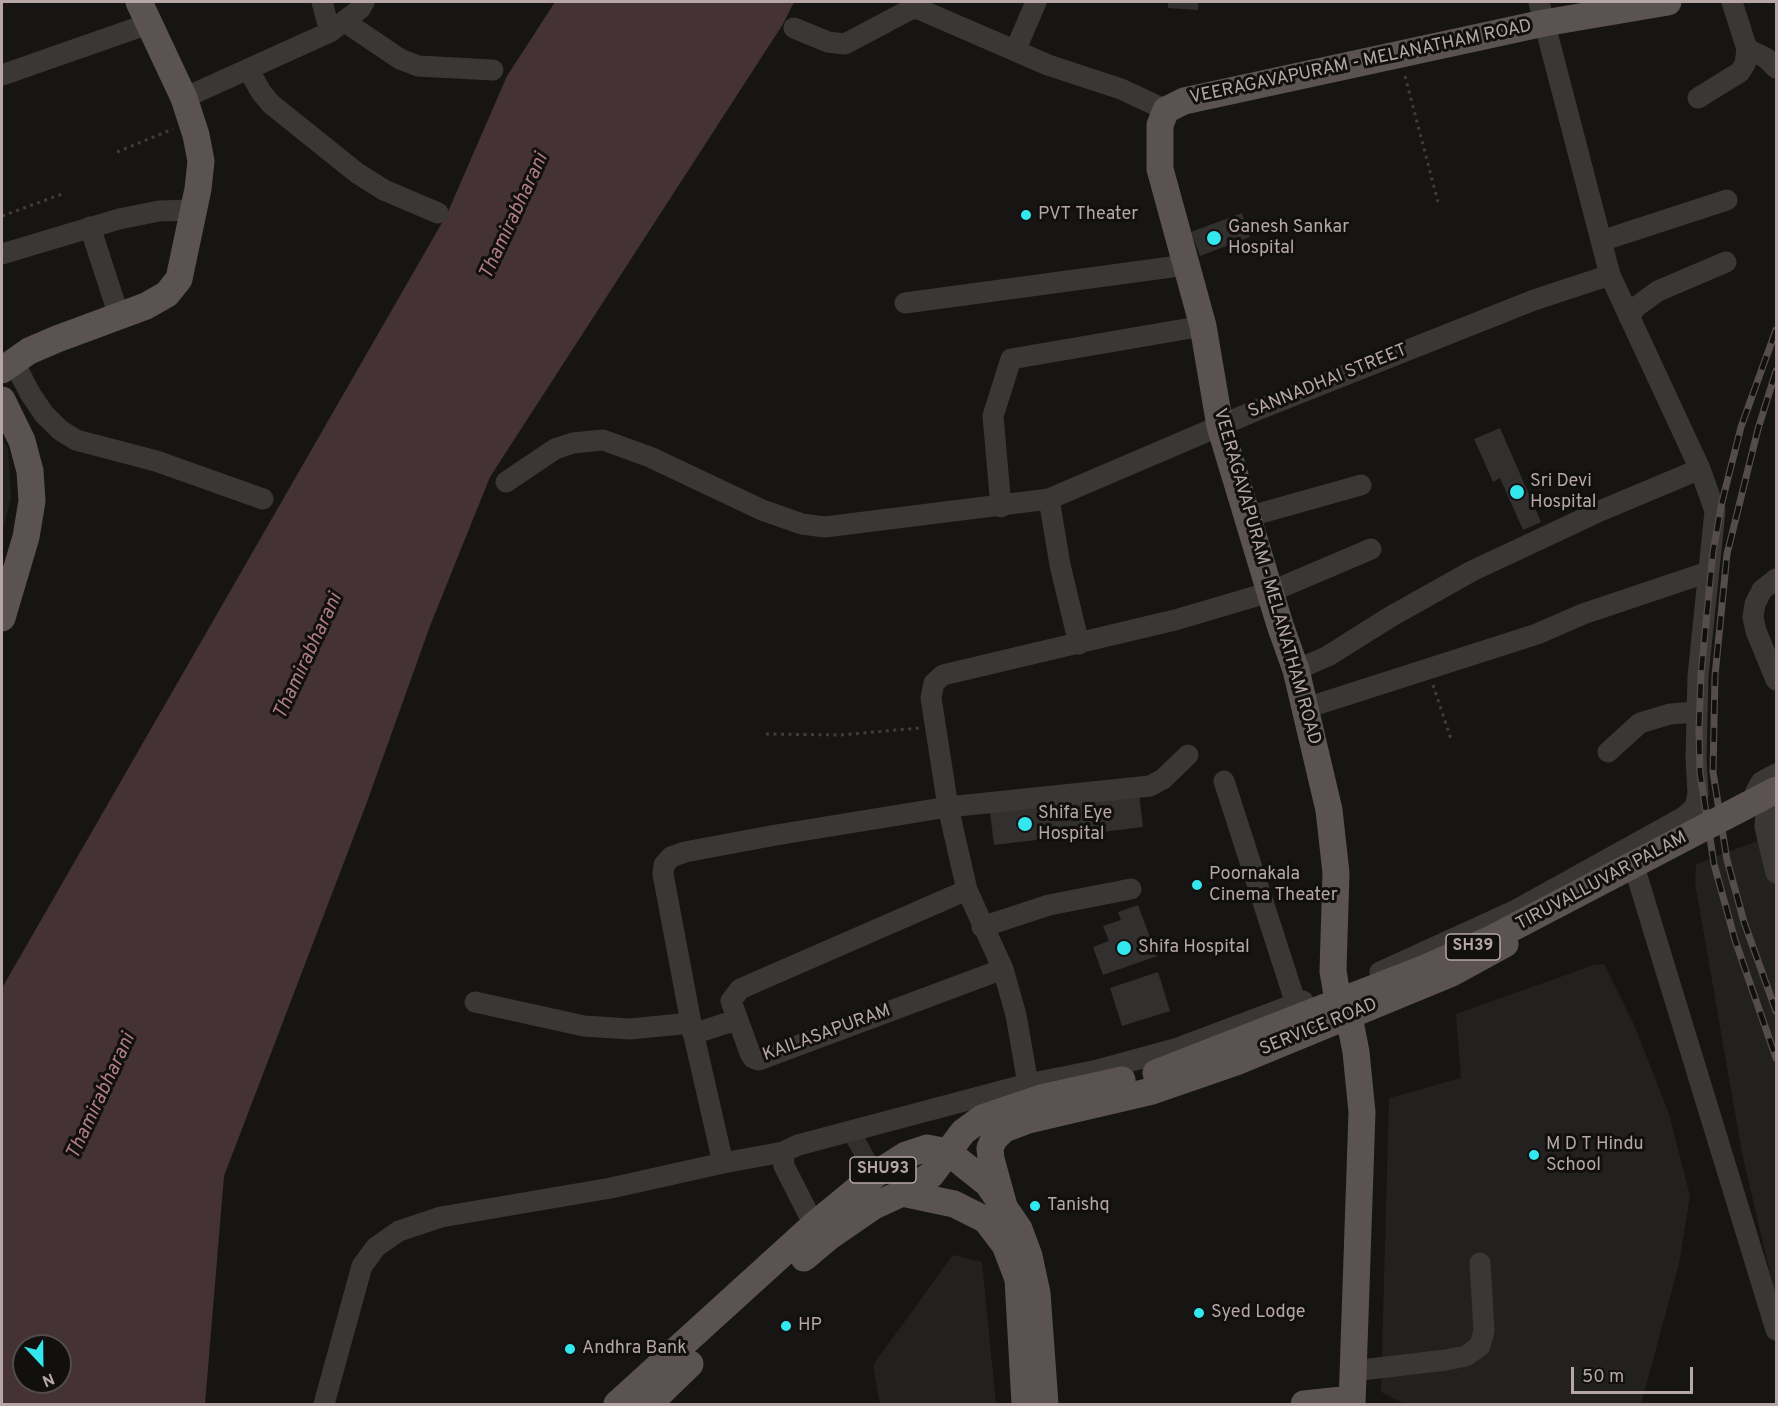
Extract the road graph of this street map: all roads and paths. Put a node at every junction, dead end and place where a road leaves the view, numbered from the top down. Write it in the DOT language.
graph roads {
  1 [pos="322,2"];
  2 [pos="364,2"];
  3 [pos="1036,2"];
  4 [pos="1668,2"];
  5 [pos="1732,2"];
  6 [pos="1542,12"];
  7 [pos="143,13"];
  8 [pos="338,27"];
  9 [pos="794,28"];
  10 [pos="1747,50"];
  11 [pos="1015,51"];
  12 [pos="1399,54"];
  13 [pos="1776,68"];
  14 [pos="248,69"];
  15 [pos="493,70"];
  16 [pos="2,75"];
  17 [pos="1698,98"];
  18 [pos="188,110"];
  19 [pos="1166,110"];
  20 [pos="117,152"];
  21 [pos="62,194"];
  22 [pos="1727,200"];
  23 [pos="1438,202"];
  24 [pos="193,210"];
  25 [pos="438,213"];
  26 [pos="2,216"];
  27 [pos="90,227"];
  28 [pos="1601,241"];
  29 [pos="2,254"];
  30 [pos="1726,262"];
  31 [pos="1186,265"];
  32 [pos="1610,274"];
  33 [pos="905,303"];
  34 [pos="120,316"];
  35 [pos="1629,317"];
  36 [pos="1203,326"];
  37 [pos="5,365"];
  38 [pos="2,400"];
  39 [pos="1220,426"];
  40 [pos="1700,470"];
  41 [pos="506,482"];
  42 [pos="1360,485"];
  43 [pos="263,499"];
  44 [pos="1049,499"];
  45 [pos="1001,507"];
  46 [pos="1247,517"];
  47 [pos="1371,549"];
  48 [pos="8,569"];
  49 [pos="1708,572"];
  50 [pos="1776,579"];
  51 [pos="1270,592"];
  52 [pos="2,618"];
  53 [pos="1079,644"];
  54 [pos="1428,669"];
  55 [pos="1296,670"];
  56 [pos="1776,680"];
  57 [pos="1306,708"];
  58 [pos="1697,712"];
  59 [pos="936,727"];
  60 [pos="766,734"];
  61 [pos="1452,742"];
  62 [pos="1608,752"];
  63 [pos="1188,755"];
  64 [pos="1776,774"];
  65 [pos="1224,781"];
  66 [pos="1767,805"];
  67 [pos="948,807"];
  68 [pos="1690,843"];
  69 [pos="1629,846"];
  70 [pos="1635,872"];
  71 [pos="1776,873"];
  72 [pos="1131,889"];
  73 [pos="967,890"];
  74 [pos="982,927"];
  75 [pos="1003,969"];
  76 [pos="1336,989"];
  77 [pos="475,1002"];
  78 [pos="1296,1004"];
  79 [pos="1349,1016"];
  80 [pos="736,1020"];
  81 [pos="692,1028"];
  82 [pos="1028,1084"];
  83 [pos="783,1152"];
  84 [pos="948,1152"];
  85 [pos="723,1162"];
  86 [pos="902,1193"];
  87 [pos="1004,1206"];
  88 [pos="814,1225"];
  89 [pos="1480,1263"];
  90 [pos="1776,1330"];
  91 [pos="1353,1371"];
  92 [pos="1352,1402"];
  93 [pos="324,1404"];
  94 [pos="617,1404"];
  95 [pos="649,1404"];
  96 [pos="1025,1404"];
  97 [pos="1045,1404"];
  98 [pos="1304,1404"];
  1 -- 8 [label="street"];
  2 -- 8 [label="street"];
  3 -- 11 [label="street"];
  4 -- 6 [label="main road, VEERAGAVAPURAM - MELANATHAM ROAD"];
  5 -- 10 [label="street"];
  6 -- 12 [label="main road, VEERAGAVAPURAM - MELANATHAM ROAD"];
  6 -- 28 [label="street"];
  7 -- 16 [label="street"];
  7 -- 18 [label="main road"];
  8 -- 14 [label="street"];
  8 -- 15 [label="street"];
  9 -- 11 [label="street"];
  10 -- 13 [label="street"];
  10 -- 17 [label="street"];
  11 -- 19 [label="street"];
  12 -- 19 [label="main road, VEERAGAVAPURAM - MELANATHAM ROAD"];
  12 -- 23 [label="path"];
  14 -- 18 [label="street"];
  14 -- 25 [label="street"];
  18 -- 20 [label="path"];
  18 -- 24 [label="main road"];
  19 -- 31 [label="main road, VEERAGAVAPURAM - MELANATHAM ROAD"];
  21 -- 26 [label="path"];
  22 -- 28 [label="street"];
  24 -- 27 [label="street"];
  24 -- 34 [label="main road"];
  27 -- 29 [label="street"];
  27 -- 34 [label="street"];
  28 -- 32 [label="street"];
  30 -- 35 [label="street"];
  31 -- 33 [label="street"];
  31 -- 36 [label="main road, VEERAGAVAPURAM - MELANATHAM ROAD"];
  32 -- 35 [label="street"];
  32 -- 39 [label="street, SANNADHAI STREET"];
  34 -- 37 [label="main road"];
  35 -- 40 [label="street"];
  36 -- 39 [label="main road, VEERAGAVAPURAM - MELANATHAM ROAD"];
  36 -- 45 [label="street"];
  37 -- 43 [label="street"];
  38 -- 48 [label="main road"];
  39 -- 44 [label="street, SANNADHAI STREET"];
  39 -- 46 [label="main road, VEERAGAVAPURAM - MELANATHAM ROAD"];
  40 -- 49 [label="street"];
  40 -- 55 [label="street"];
  41 -- 45 [label="street, SANNADHAI STREET"];
  42 -- 46 [label="street"];
  44 -- 45 [label="street, SANNADHAI STREET"];
  44 -- 53 [label="street"];
  46 -- 51 [label="main road, VEERAGAVAPURAM - MELANATHAM ROAD"];
  47 -- 51 [label="street"];
  48 -- 52 [label="main road"];
  49 -- 54 [label="street"];
  49 -- 58 [label="street"];
  50 -- 56 [label="street"];
  51 -- 53 [label="street"];
  51 -- 55 [label="main road, VEERAGAVAPURAM - MELANATHAM ROAD"];
  53 -- 59 [label="street"];
  54 -- 57 [label="street"];
  54 -- 61 [label="path"];
  55 -- 57 [label="main road, VEERAGAVAPURAM - MELANATHAM ROAD"];
  57 -- 76 [label="main road, VEERAGAVAPURAM - MELANATHAM ROAD"];
  58 -- 62 [label="street"];
  58 -- 69 [label="street"];
  59 -- 60 [label="path"];
  59 -- 67 [label="street"];
  63 -- 67 [label="street"];
  64 -- 66 [label="street"];
  65 -- 78 [label="street"];
  66 -- 71 [label="street"];
  66 -- 84 [label="main road, TIRUVALLUVAR PALAM / SH39, bridge"];
  67 -- 73 [label="street"];
  67 -- 81 [label="street"];
  68 -- 70 [label="main road, SERVICE ROAD"];
  69 -- 70 [label="street"];
  69 -- 76 [label="street"];
  70 -- 79 [label="main road, SERVICE ROAD"];
  70 -- 90 [label="street"];
  72 -- 74 [label="street"];
  73 -- 74 [label="street"];
  73 -- 80 [label="street, KAILASAPURAM"];
  74 -- 75 [label="street"];
  75 -- 80 [label="street, KAILASAPURAM"];
  75 -- 82 [label="street"];
  76 -- 78 [label="street"];
  76 -- 79 [label="main road"];
  77 -- 81 [label="street"];
  78 -- 82 [label="street"];
  79 -- 87 [label="main road, SERVICE ROAD"];
  79 -- 91 [label="main road"];
  80 -- 81 [label="street"];
  81 -- 85 [label="street"];
  82 -- 83 [label="street"];
  83 -- 85 [label="street"];
  83 -- 88 [label="street"];
  84 -- 86 [label="main road"];
  84 -- 87 [label="main road"];
  84 -- 88 [label="main road, SHU93"];
  85 -- 93 [label="street"];
  86 -- 95 [label="main road, SHU93"];
  86 -- 96 [label="main road, SHU93"];
  87 -- 97 [label="main road"];
  88 -- 94 [label="main road, SHU93"];
  89 -- 91 [label="street"];
  91 -- 92 [label="main road"];
  92 -- 98 [label="main road"];
}
